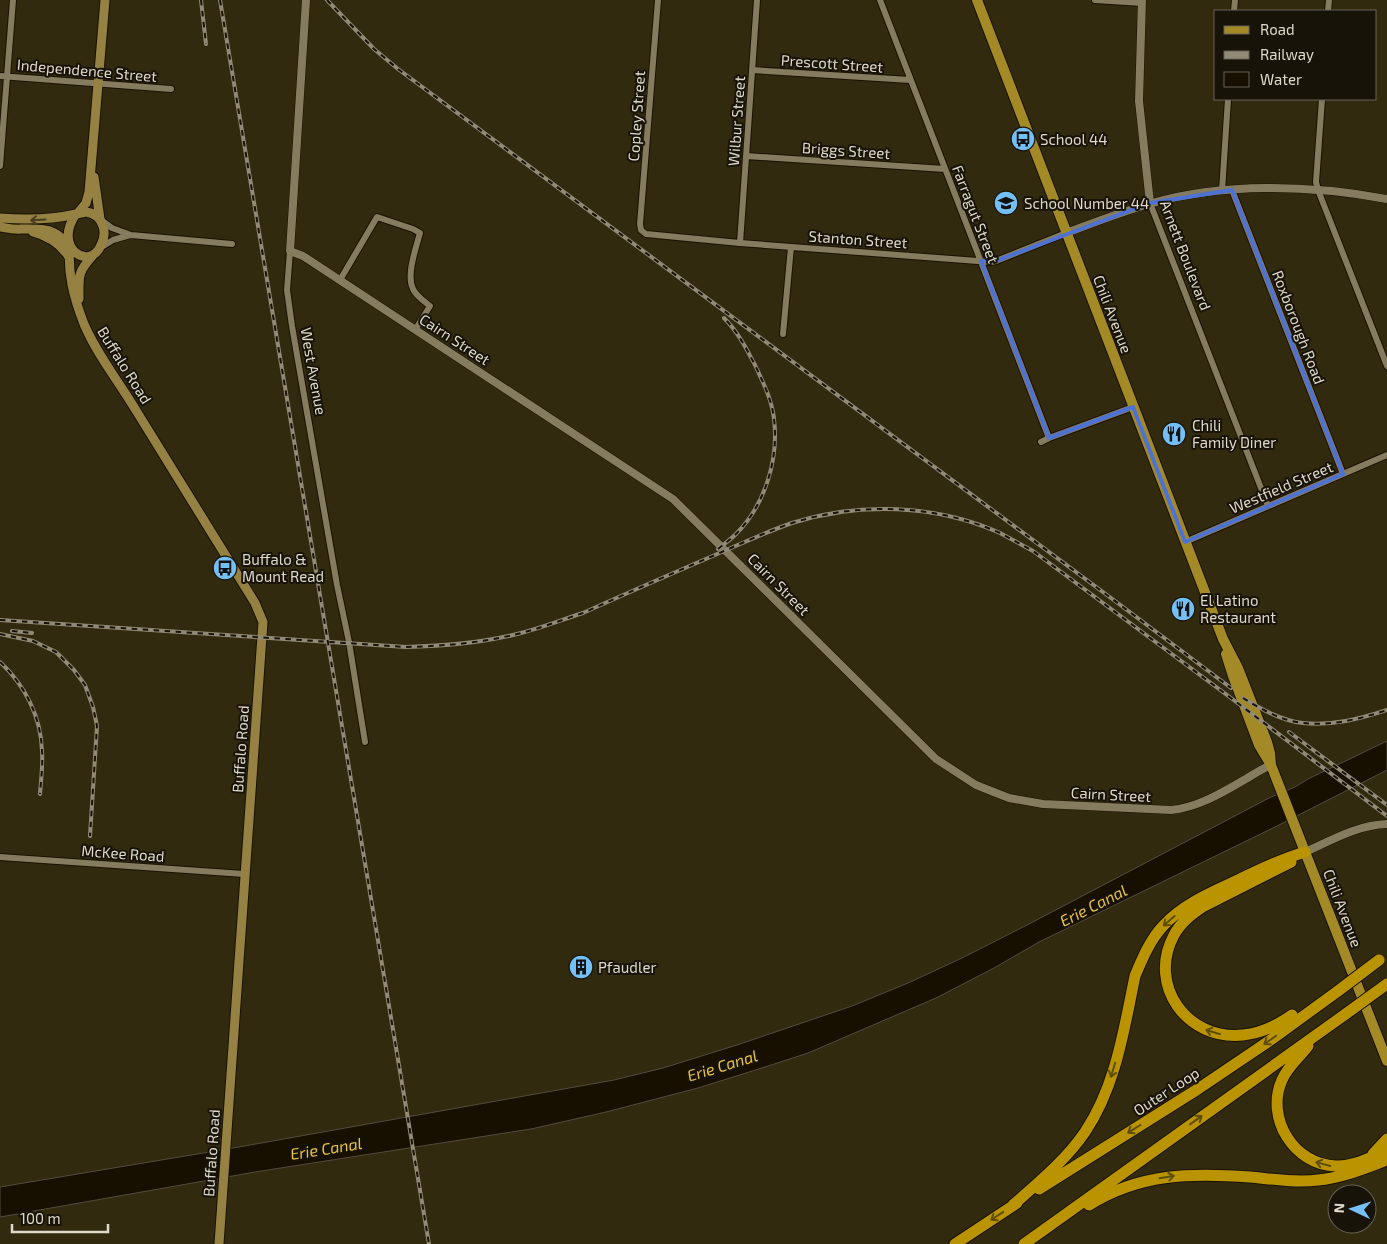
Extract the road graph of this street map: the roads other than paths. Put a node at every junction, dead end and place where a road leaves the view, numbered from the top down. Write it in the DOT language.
graph roads {
  1 [pos="13,0"];
  2 [pos="105,0"];
  3 [pos="306,0"];
  4 [pos="658,0"];
  5 [pos="757,0"];
  6 [pos="880,0"];
  7 [pos="977,0"];
  8 [pos="1095,0"];
  9 [pos="1142,2"];
  10 [pos="752,70"];
  11 [pos="4,76"];
  12 [pos="910,80"];
  13 [pos="98,84"];
  14 [pos="171,89"];
  15 [pos="1228,100"];
  16 [pos="1322,100"];
  17 [pos="92,156"];
  18 [pos="746,156"];
  19 [pos="0,166"];
  20 [pos="945,169"];
  21 [pos="1232,190"];
  22 [pos="1318,190"];
  23 [pos="1222,191"];
  24 [pos="1387,199"];
  25 [pos="1150,203"];
  26 [pos="77,214"];
  27 [pos="0,218"];
  28 [pos="100,219"];
  29 [pos="0,227"];
  30 [pos="20,229"];
  31 [pos="644,233"];
  32 [pos="1066,233"];
  33 [pos="131,235"];
  34 [pos="740,243"];
  35 [pos="232,244"];
  36 [pos="69,245"];
  37 [pos="791,247"];
  38 [pos="97,251"];
  39 [pos="290,251"];
  40 [pos="68,257"];
  41 [pos="981,261"];
  42 [pos="340,280"];
  43 [pos="79,307"];
  44 [pos="415,330"];
  45 [pos="783,334"];
  46 [pos="1387,366"];
  47 [pos="1133,407"];
  48 [pos="1049,438"];
  49 [pos="1041,442"];
  50 [pos="1387,455"];
  51 [pos="1343,474"];
  52 [pos="1268,506"];
  53 [pos="1185,542"];
  54 [pos="365,742"];
  55 [pos="1271,765"];
  56 [pos="1387,824"];
  57 [pos="1305,852"];
  58 [pos="0,857"];
  59 [pos="244,874"];
  60 [pos="1383,957"];
  61 [pos="1387,984"];
  62 [pos="1338,991"];
  63 [pos="1316,1035"];
  64 [pos="1387,1061"];
  65 [pos="1387,1139"];
  66 [pos="1387,1151"];
  67 [pos="1370,1157"];
  68 [pos="1387,1160"];
  69 [pos="1013,1205"];
  70 [pos="1026,1242"];
  71 [pos="219,1244"];
  72 [pos="955,1244"];
  1 -- 11 [label="street"];
  2 -- 13 [label="main road"];
  3 -- 39 [label="street, West Avenue"];
  4 -- 31 [label="street, Copley Street"];
  5 -- 10 [label="street, Wilbur Street"];
  6 -- 12 [label="street, Farragut Street"];
  7 -- 32 [label="main road, Chili Avenue"];
  8 -- 9 [label="street"];
  9 -- 25 [label="street, Arnett Boulevard"];
  10 -- 12 [label="street, Prescott Street"];
  10 -- 18 [label="street, Wilbur Street"];
  11 -- 13 [label="street, Independence Street"];
  11 -- 19 [label="street"];
  12 -- 20 [label="street, Farragut Street"];
  13 -- 14 [label="street, Independence Street"];
  13 -- 17 [label="main road"];
  15 -- 23 [label="street"];
  16 -- 22 [label="street"];
  17 -- 26 [label="main road"];
  17 -- 28 [label="main road"];
  18 -- 20 [label="street, Briggs Street"];
  18 -- 34 [label="street, Wilbur Street"];
  20 -- 41 [label="street, Farragut Street"];
  21 -- 22 [label="street"];
  21 -- 23 [label="street"];
  21 -- 51 [label="street, Roxborough Road"];
  22 -- 24 [label="street"];
  22 -- 46 [label="street"];
  23 -- 25 [label="street"];
  25 -- 32 [label="street"];
  25 -- 52 [label="street, Arnett Boulevard"];
  26 -- 27 [label="main road, one-way"];
  26 -- 28 [label="main road"];
  26 -- 36 [label="main road"];
  28 -- 33 [label="street"];
  28 -- 38 [label="main road"];
  29 -- 30 [label="main road"];
  30 -- 36 [label="main road"];
  30 -- 40 [label="main road"];
  31 -- 34 [label="street, Stanton Street"];
  32 -- 41 [label="street, Stanton Street"];
  32 -- 47 [label="main road, Chili Avenue"];
  33 -- 35 [label="street"];
  33 -- 38 [label="street"];
  34 -- 37 [label="street, Stanton Street"];
  36 -- 38 [label="main road"];
  36 -- 40 [label="main road, Buffalo Road"];
  37 -- 41 [label="street, Stanton Street"];
  37 -- 45 [label="street"];
  38 -- 43 [label="main road, Buffalo Road"];
  39 -- 42 [label="street, Cairn Street"];
  39 -- 54 [label="street, West Avenue"];
  40 -- 43 [label="main road, Buffalo Road"];
  41 -- 48 [label="street, Farragut Street"];
  42 -- 44 [label="street, Cairn Street"];
  42 -- 44 [label="street"];
  43 -- 59 [label="main road, Buffalo Road"];
  44 -- 55 [label="street, Cairn Street"];
  47 -- 48 [label="street"];
  47 -- 53 [label="main road, Chili Avenue"];
  48 -- 49 [label="street"];
  50 -- 51 [label="street, Westfield Street"];
  51 -- 52 [label="street, Westfield Street"];
  52 -- 53 [label="street, Westfield Street"];
  53 -- 55 [label="main road, Chili Avenue"];
  55 -- 57 [label="main road, Chili Avenue"];
  56 -- 57 [label="street"];
  62 -- 57 [label="highway, one-way"];
  57 -- 64 [label="main road, Chili Avenue"];
  57 -- 69 [label="highway, one-way"];
  58 -- 59 [label="street, McKee Road"];
  59 -- 71 [label="main road, Buffalo Road"];
  60 -- 62 [label="highway, Outer Loop, bridge"];
  61 -- 63 [label="highway, bridge"];
  62 -- 69 [label="highway, Outer Loop, one-way"];
  67 -- 63 [label="highway, one-way"];
  70 -- 63 [label="highway, one-way"];
  65 -- 67 [label="highway"];
  66 -- 67 [label="highway"];
  70 -- 68 [label="highway, one-way"];
  69 -- 72 [label="highway, Outer Loop, one-way"];
}
